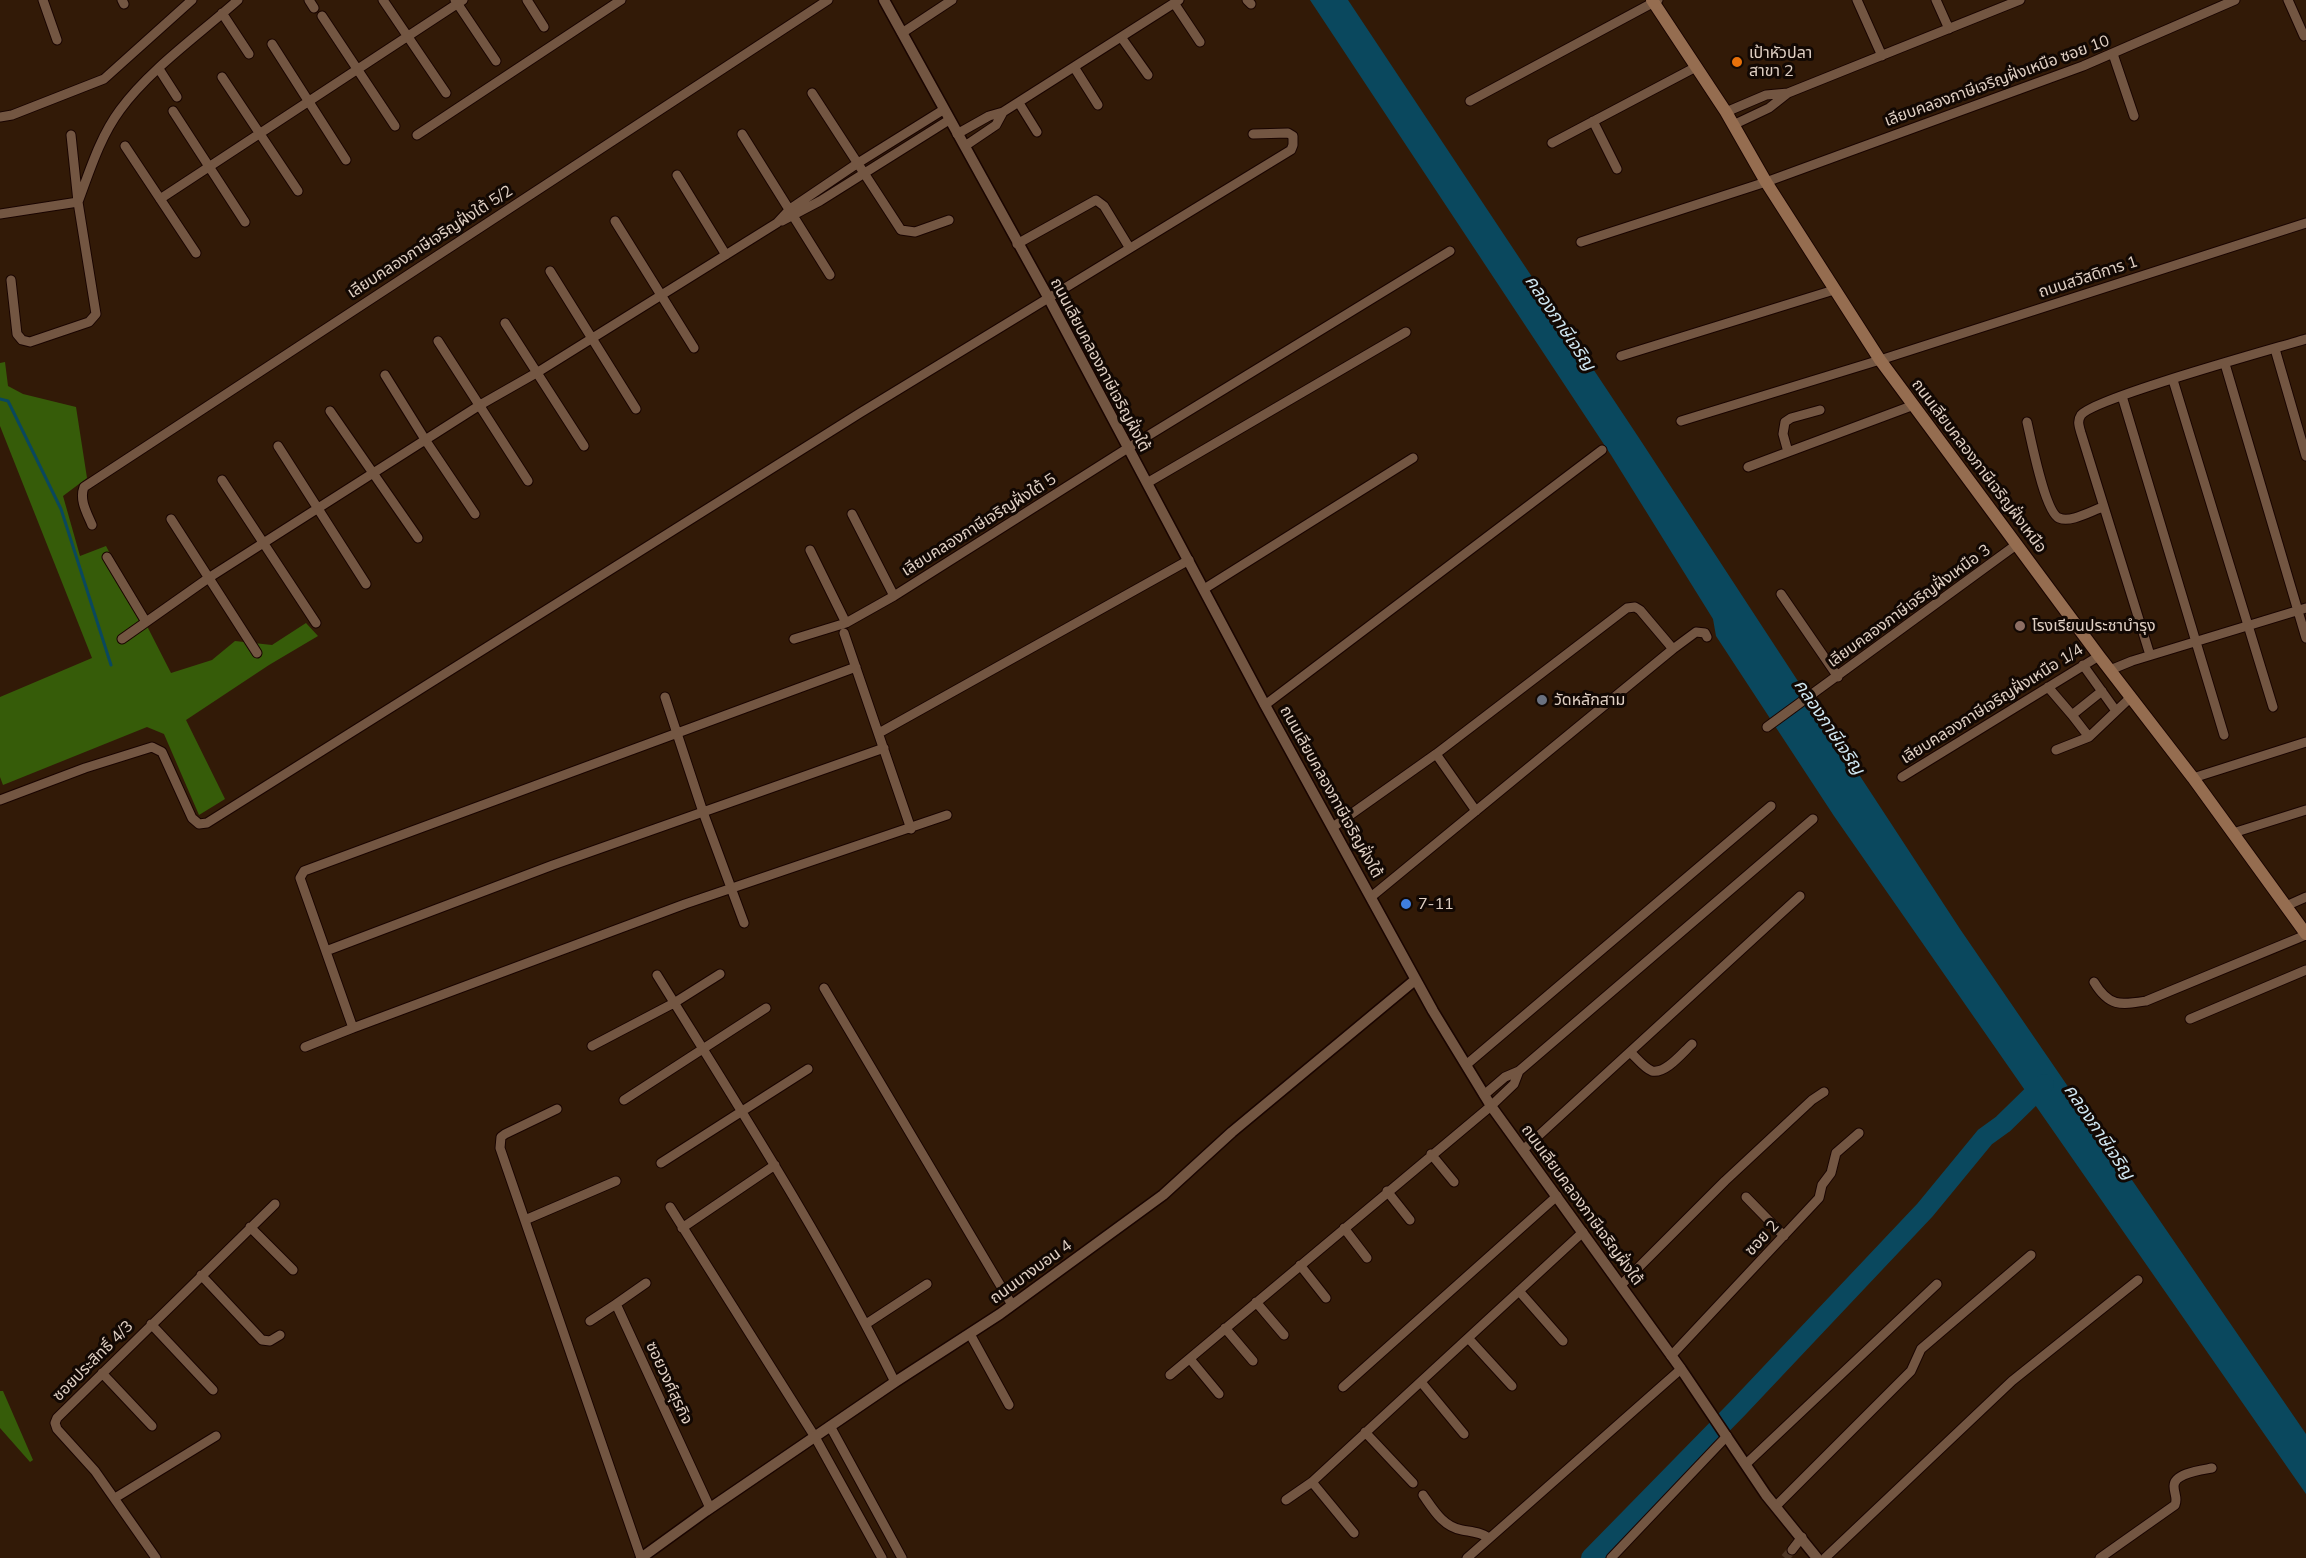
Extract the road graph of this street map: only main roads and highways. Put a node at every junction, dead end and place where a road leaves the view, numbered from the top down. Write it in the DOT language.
graph roads {
  1 [pos="1654,1"];
  2 [pos="2306,934"];
  1 -- 2 [label="main road, ถนนเลียบคลองภาษีเจริญฝั่งเหนือ"];
}
